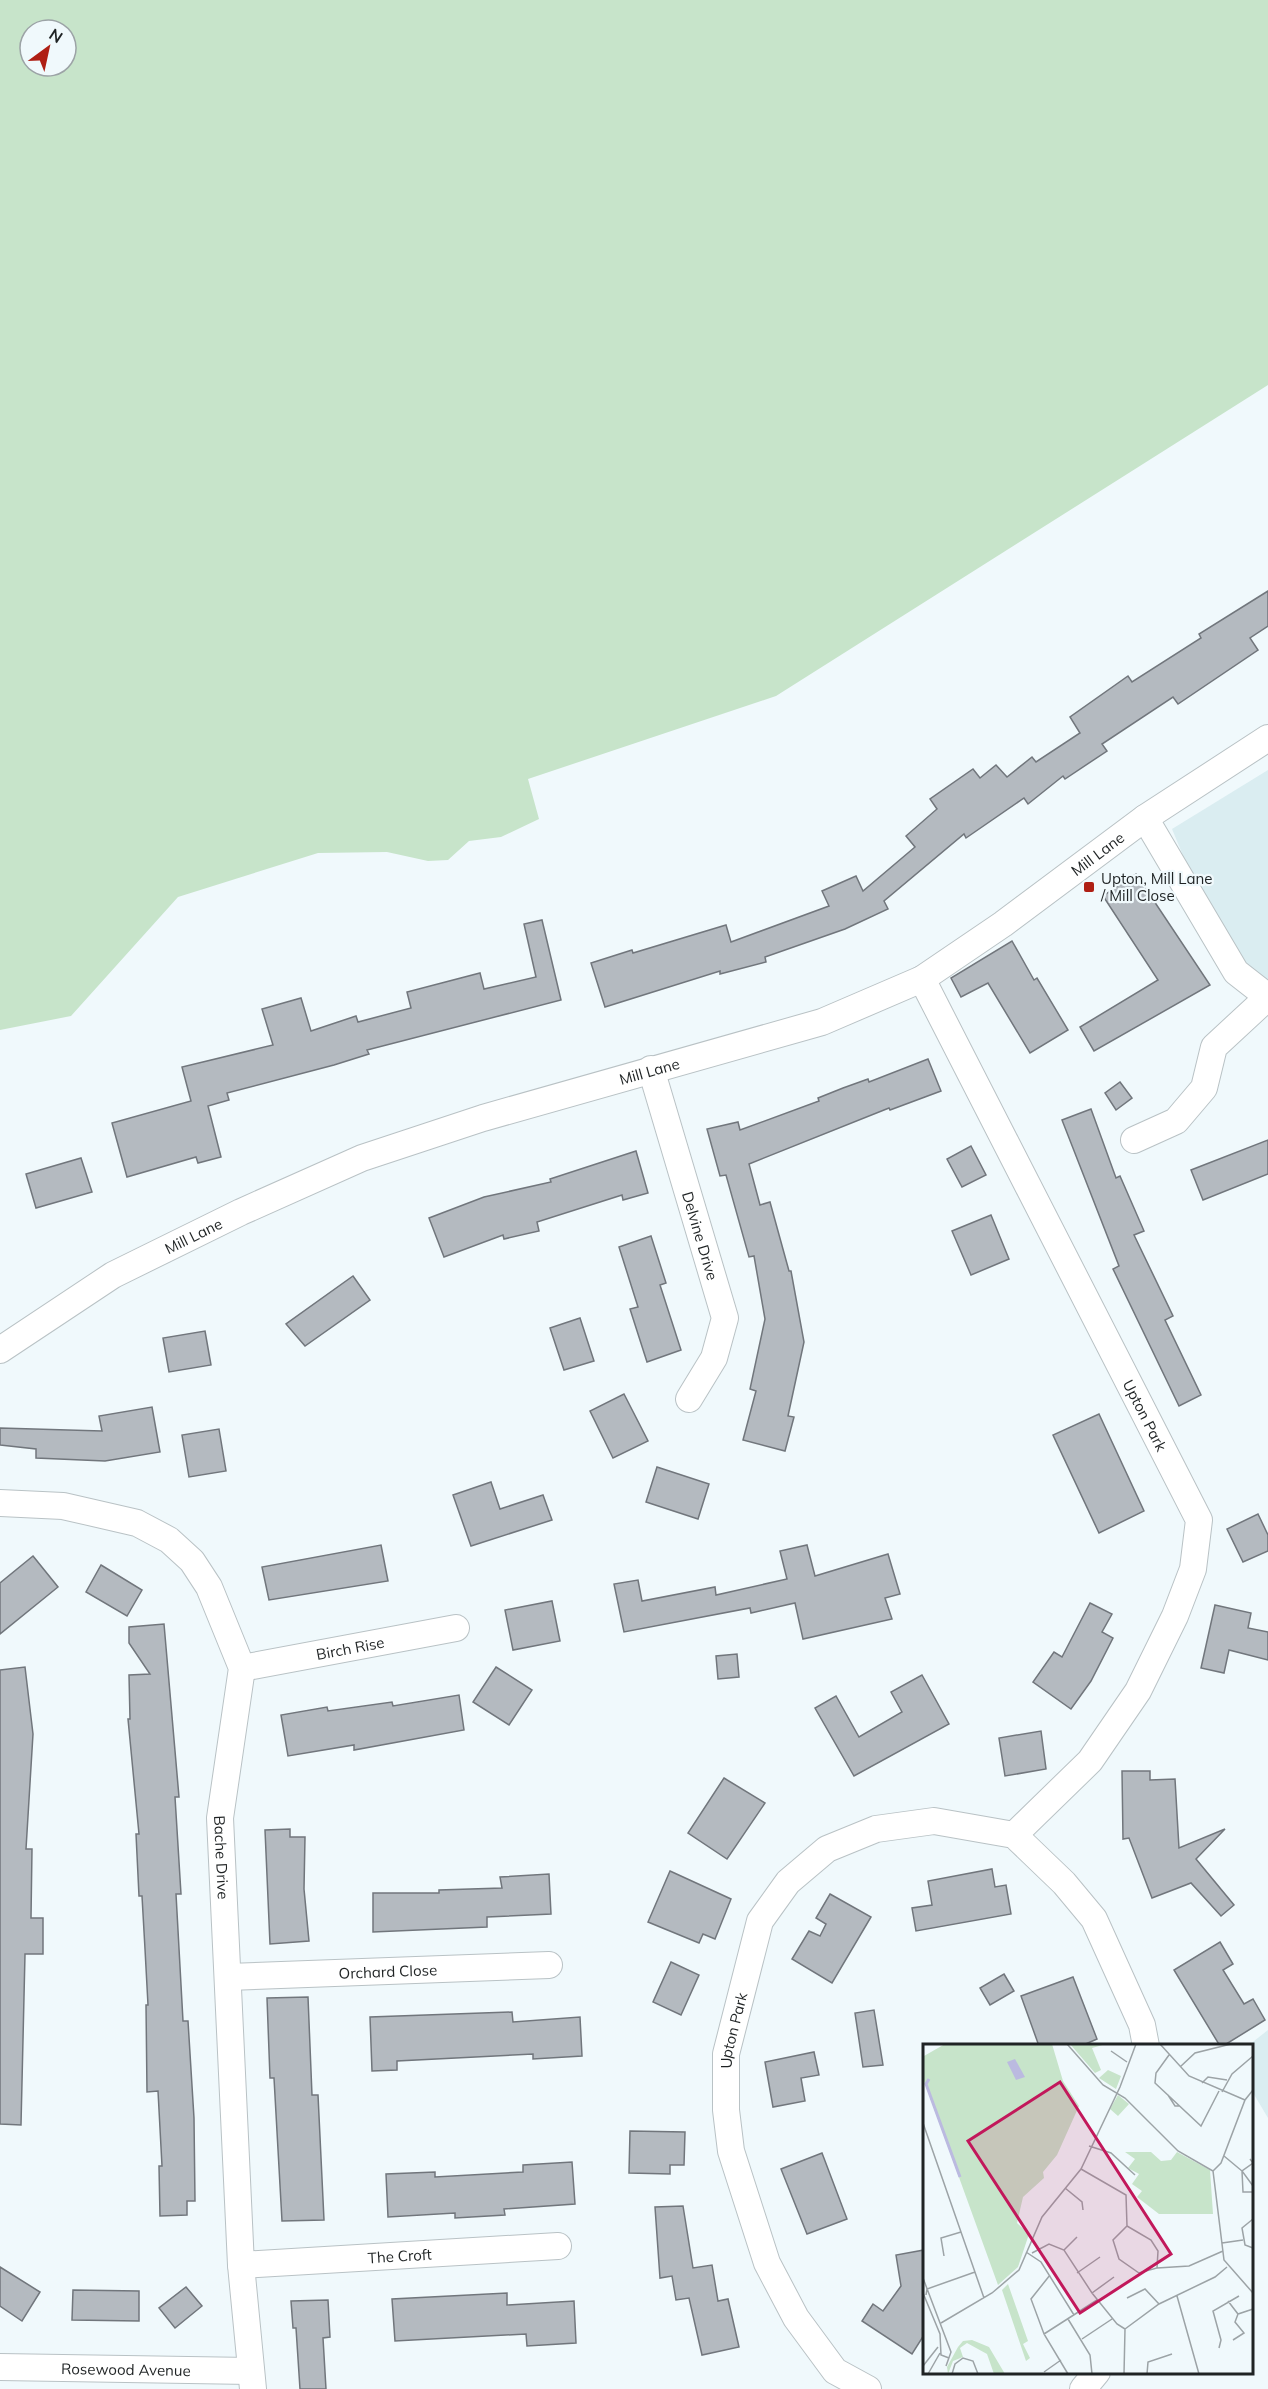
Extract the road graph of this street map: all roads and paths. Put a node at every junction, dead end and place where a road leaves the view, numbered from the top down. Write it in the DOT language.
graph roads {
  1 [pos="1268,738"];
  2 [pos="1145,818"];
  3 [pos="921,979"];
  4 [pos="1268,997"];
  5 [pos="651,1069"];
  6 [pos="1134,1140"];
  7 [pos="0,1350"];
  8 [pos="689,1400"];
  9 [pos="0,1503"];
  10 [pos="456,1628"];
  11 [pos="242,1668"];
  12 [pos="1014,1835"];
  13 [pos="549,1965"];
  14 [pos="228,1977"];
  15 [pos="1146,2044"];
  16 [pos="558,2246"];
  17 [pos="241,2265"];
  18 [pos="0,2367"];
  19 [pos="1096,2374"];
  20 [pos="252,2380"];
  21 [pos="868,2389"];
  22 [pos="1083,2389"];
  1 -- 2 [label="street, Mill Lane"];
  2 -- 3 [label="street, Mill Lane"];
  2 -- 4 [label="street"];
  3 -- 5 [label="street, Mill Lane"];
  3 -- 12 [label="street, Upton Park"];
  4 -- 6 [label="street"];
  5 -- 7 [label="street, Mill Lane"];
  5 -- 8 [label="street, Delvine Drive"];
  9 -- 11 [label="street"];
  10 -- 11 [label="street, Birch Rise"];
  11 -- 14 [label="street, Bache Drive"];
  12 -- 15 [label="street"];
  12 -- 21 [label="street, Upton Park"];
  13 -- 14 [label="street, Orchard Close"];
  14 -- 17 [label="street, Bache Drive"];
  16 -- 17 [label="street, The Croft"];
  17 -- 20 [label="street, Bache Drive"];
  18 -- 20 [label="street, Rosewood Avenue"];
  19 -- 22 [label="street"];
}
